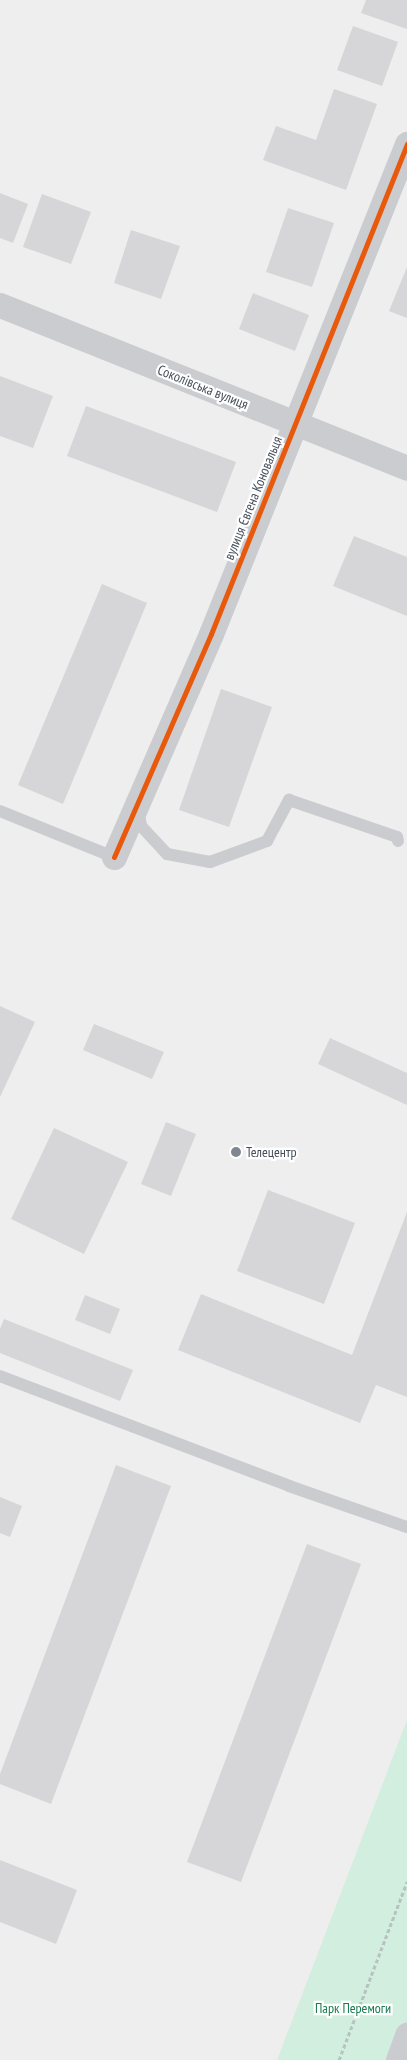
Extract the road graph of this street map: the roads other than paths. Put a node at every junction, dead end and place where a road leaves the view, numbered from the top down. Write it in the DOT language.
graph roads {
  1 [pos="407,144"];
  2 [pos="0,306"];
  3 [pos="295,424"];
  4 [pos="407,468"];
  5 [pos="137,805"];
  6 [pos="0,811"];
  7 [pos="398,841"];
  8 [pos="114,857"];
  9 [pos="0,1376"];
  10 [pos="407,1528"];
  11 [pos="407,2035"];
  12 [pos="398,2060"];
  1 -- 3 [label="street, вулиця Євгена Коновальця"];
  2 -- 3 [label="street, Соколівська вулиця"];
  3 -- 4 [label="street, Соколівська вулиця"];
  3 -- 5 [label="street, вулиця Євгена Коновальця"];
  5 -- 7 [label="lane"];
  5 -- 8 [label="street, вулиця Євгена Коновальця"];
  6 -- 8 [label="lane"];
  9 -- 10 [label="lane"];
  11 -- 12 [label="street"];
}
